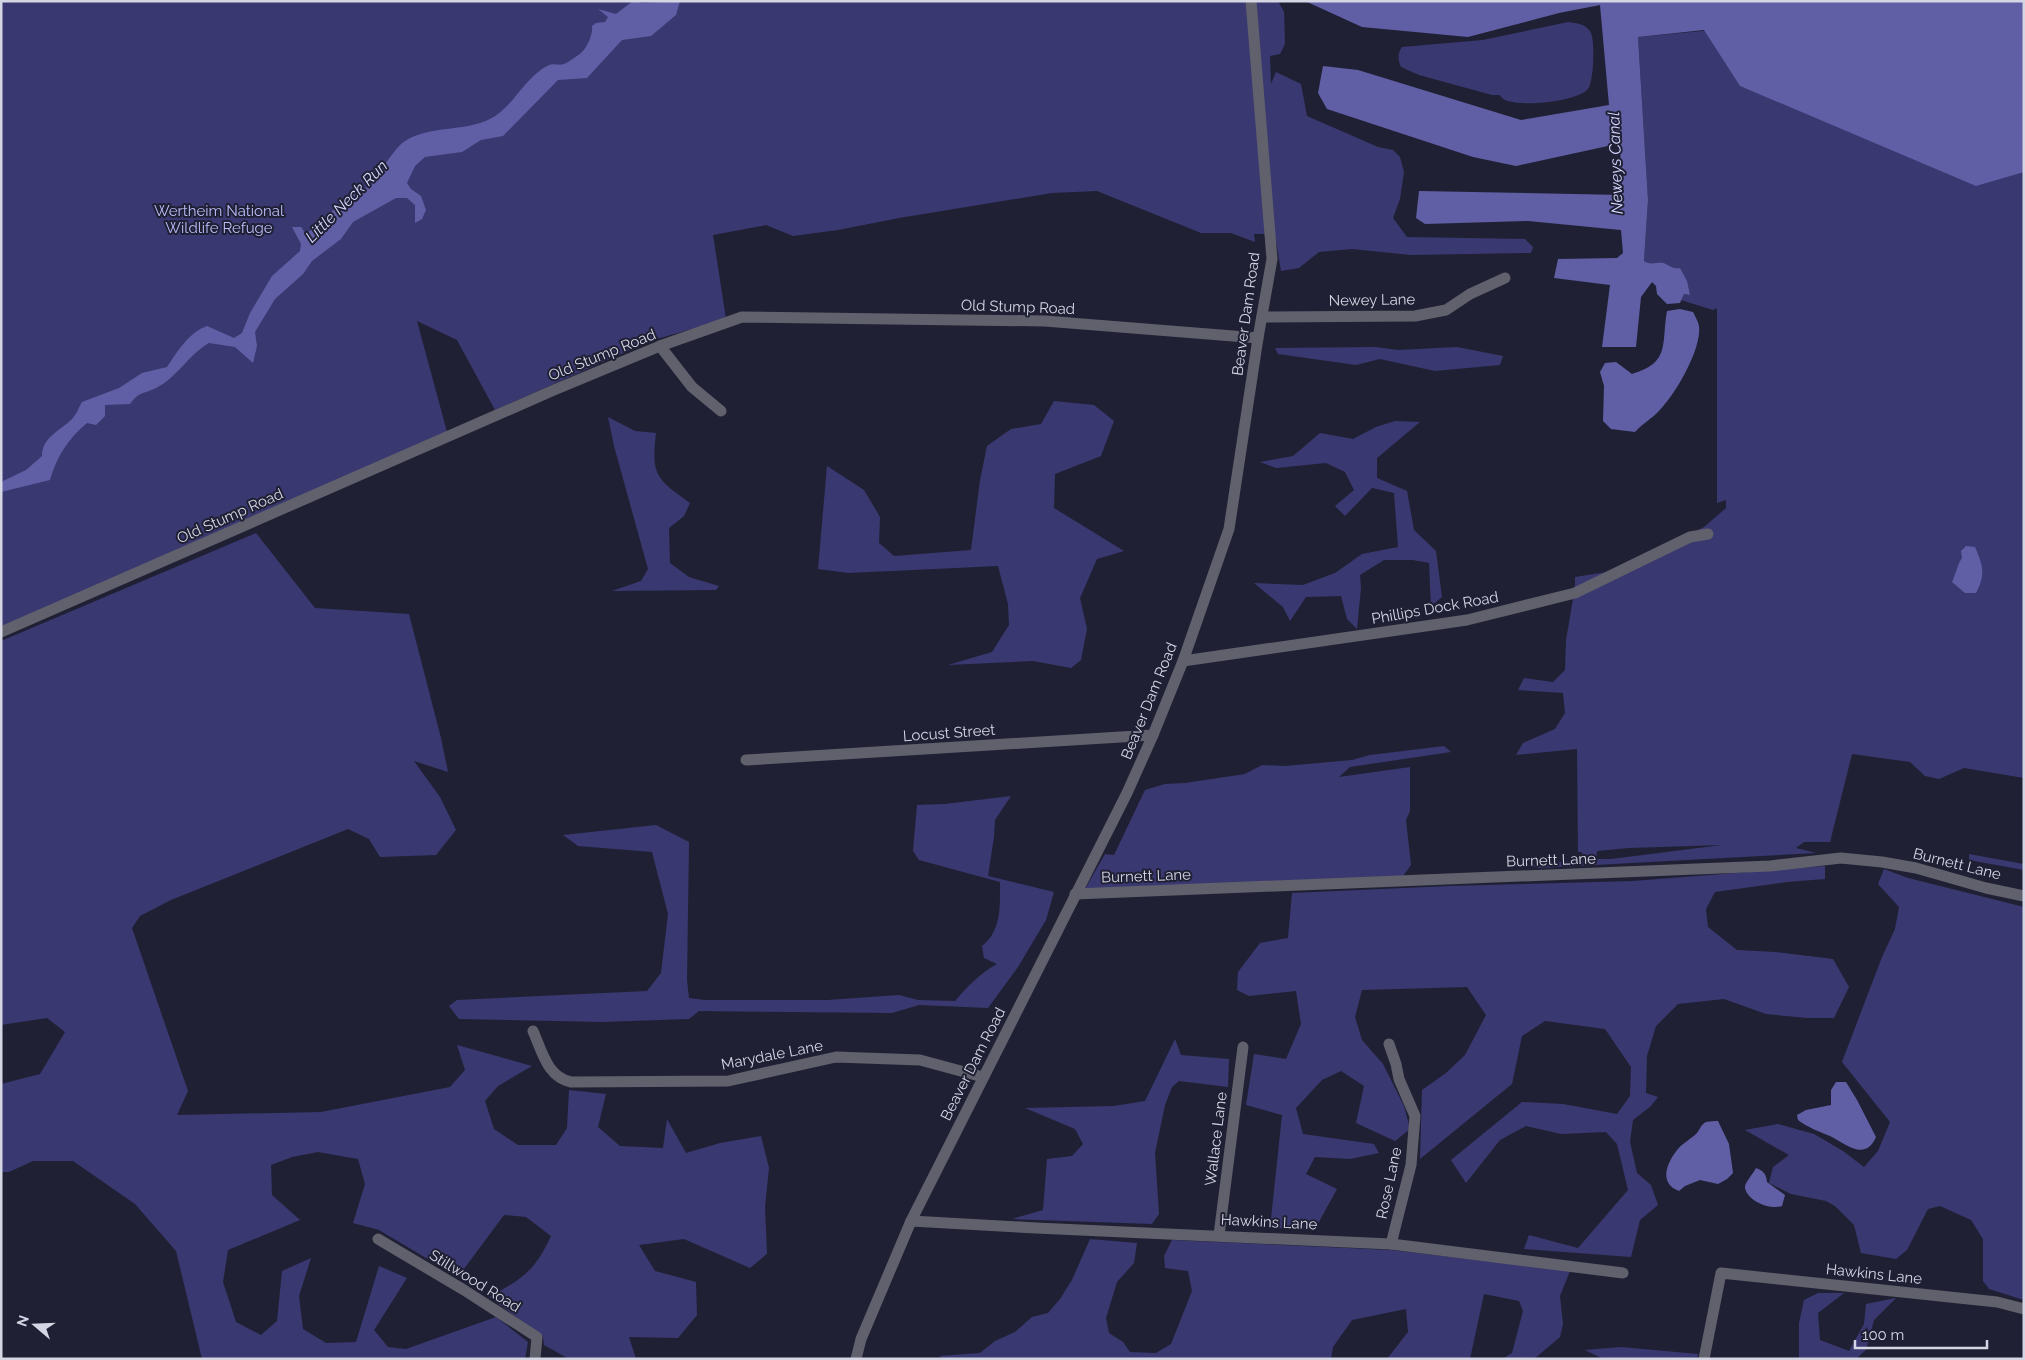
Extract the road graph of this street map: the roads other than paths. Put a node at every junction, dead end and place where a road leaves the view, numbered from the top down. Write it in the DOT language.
graph roads {
  1 [pos="1251,1"];
  2 [pos="1505,278"];
  3 [pos="1262,317"];
  4 [pos="1258,338"];
  5 [pos="660,346"];
  6 [pos="721,411"];
  7 [pos="1708,534"];
  8 [pos="1,632"];
  9 [pos="1183,661"];
  10 [pos="1153,735"];
  11 [pos="746,760"];
  12 [pos="1075,894"];
  13 [pos="2024,896"];
  14 [pos="533,1031"];
  15 [pos="1389,1044"];
  16 [pos="1243,1047"];
  17 [pos="983,1077"];
  18 [pos="911,1221"];
  19 [pos="1219,1235"];
  20 [pos="378,1240"];
  21 [pos="1391,1244"];
  22 [pos="1623,1273"];
  23 [pos="2024,1309"];
  24 [pos="535,1359"];
  25 [pos="856,1359"];
  26 [pos="1704,1359"];
  1 -- 3 [label="street, Beaver Dam Road"];
  2 -- 3 [label="street, Newey Lane"];
  3 -- 4 [label="street, Beaver Dam Road"];
  4 -- 5 [label="street, Old Stump Road"];
  4 -- 9 [label="street, Beaver Dam Road"];
  5 -- 6 [label="street"];
  5 -- 8 [label="street, Old Stump Road"];
  7 -- 9 [label="street, Phillips Dock Road"];
  9 -- 10 [label="street, Beaver Dam Road"];
  10 -- 11 [label="street, Locust Street"];
  10 -- 12 [label="street, Beaver Dam Road"];
  12 -- 13 [label="street, Burnett Lane"];
  12 -- 17 [label="street, Beaver Dam Road"];
  14 -- 17 [label="street, Marydale Lane"];
  15 -- 21 [label="street, Rose Lane"];
  16 -- 19 [label="street, Wallace Lane"];
  17 -- 18 [label="street, Beaver Dam Road"];
  18 -- 19 [label="street, Hawkins Lane"];
  18 -- 25 [label="street, Beaver Dam Road"];
  19 -- 21 [label="street, Hawkins Lane"];
  20 -- 24 [label="street, Stillwood Road"];
  21 -- 22 [label="street, Hawkins Lane"];
  23 -- 26 [label="street, Hawkins Lane"];
}
